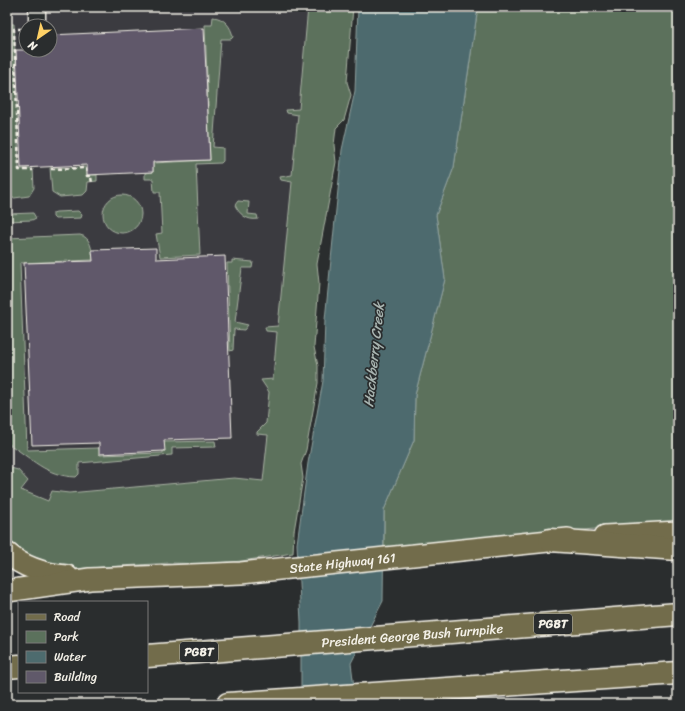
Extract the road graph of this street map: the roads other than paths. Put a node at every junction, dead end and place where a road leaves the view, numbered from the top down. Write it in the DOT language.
graph roads {
  1 [pos="678,532"];
  2 [pos="550,540"];
  3 [pos="678,549"];
  4 [pos="7,553"];
  5 [pos="90,579"];
  6 [pos="7,591"];
  7 [pos="678,614"];
  8 [pos="148,656"];
  9 [pos="18,666"];
  10 [pos="7,667"];
  11 [pos="678,673"];
  12 [pos="228,704"];
  1 -- 2 [label="main road, State Highway 161"];
  2 -- 3 [label="highway"];
  2 -- 5 [label="main road, State Highway 161"];
  4 -- 5 [label="main road"];
  5 -- 6 [label="main road, State Highway 161"];
  7 -- 8 [label="highway, President George Bush Turnpike / PGBT"];
  9 -- 10 [label="highway"];
  11 -- 12 [label="highway"];
}
